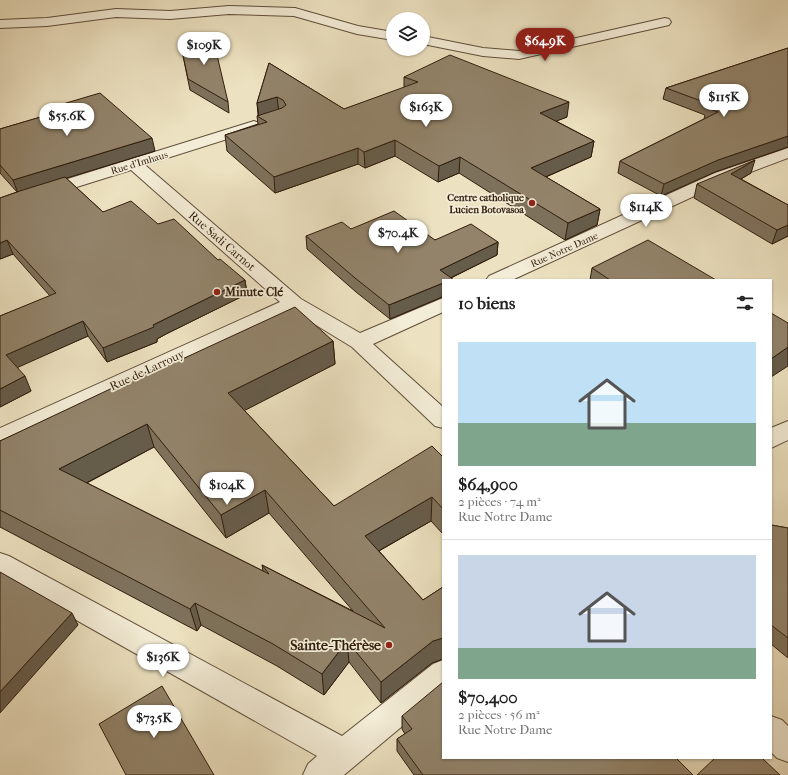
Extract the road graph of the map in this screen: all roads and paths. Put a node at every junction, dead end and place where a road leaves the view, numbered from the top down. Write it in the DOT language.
graph roads {
  1 [pos="665,22"];
  2 [pos="0,24"];
  3 [pos="386,35"];
  4 [pos="430,41"];
  5 [pos="270,121"];
  6 [pos="788,153"];
  7 [pos="134,164"];
  8 [pos="0,206"];
  9 [pos="498,279"];
  10 [pos="294,303"];
  11 [pos="442,304"];
  12 [pos="359,342"];
  13 [pos="442,419"];
  14 [pos="788,429"];
  15 [pos="0,438"];
  16 [pos="772,439"];
  17 [pos="0,564"];
  18 [pos="442,675"];
  19 [pos="772,732"];
  20 [pos="788,747"];
  21 [pos="345,755"];
  22 [pos="319,775"];
  1 -- 4 [label="street"];
  2 -- 3 [label="street"];
  5 -- 7 [label="street, Rue d'Imhaus"];
  6 -- 9 [label="street, Rue Notre Dame"];
  7 -- 8 [label="street, Rue d'Imhaus"];
  7 -- 10 [label="street, Rue Sadi Carnot"];
  10 -- 12 [label="street, Rue Sadi Carnot"];
  10 -- 15 [label="street, Rue de Larrouy"];
  11 -- 12 [label="street"];
  12 -- 13 [label="street, Rue Sadi Carnot"];
  14 -- 16 [label="street"];
  17 -- 21 [label="street"];
  18 -- 21 [label="street"];
  19 -- 20 [label="street"];
  21 -- 22 [label="street"];
}
